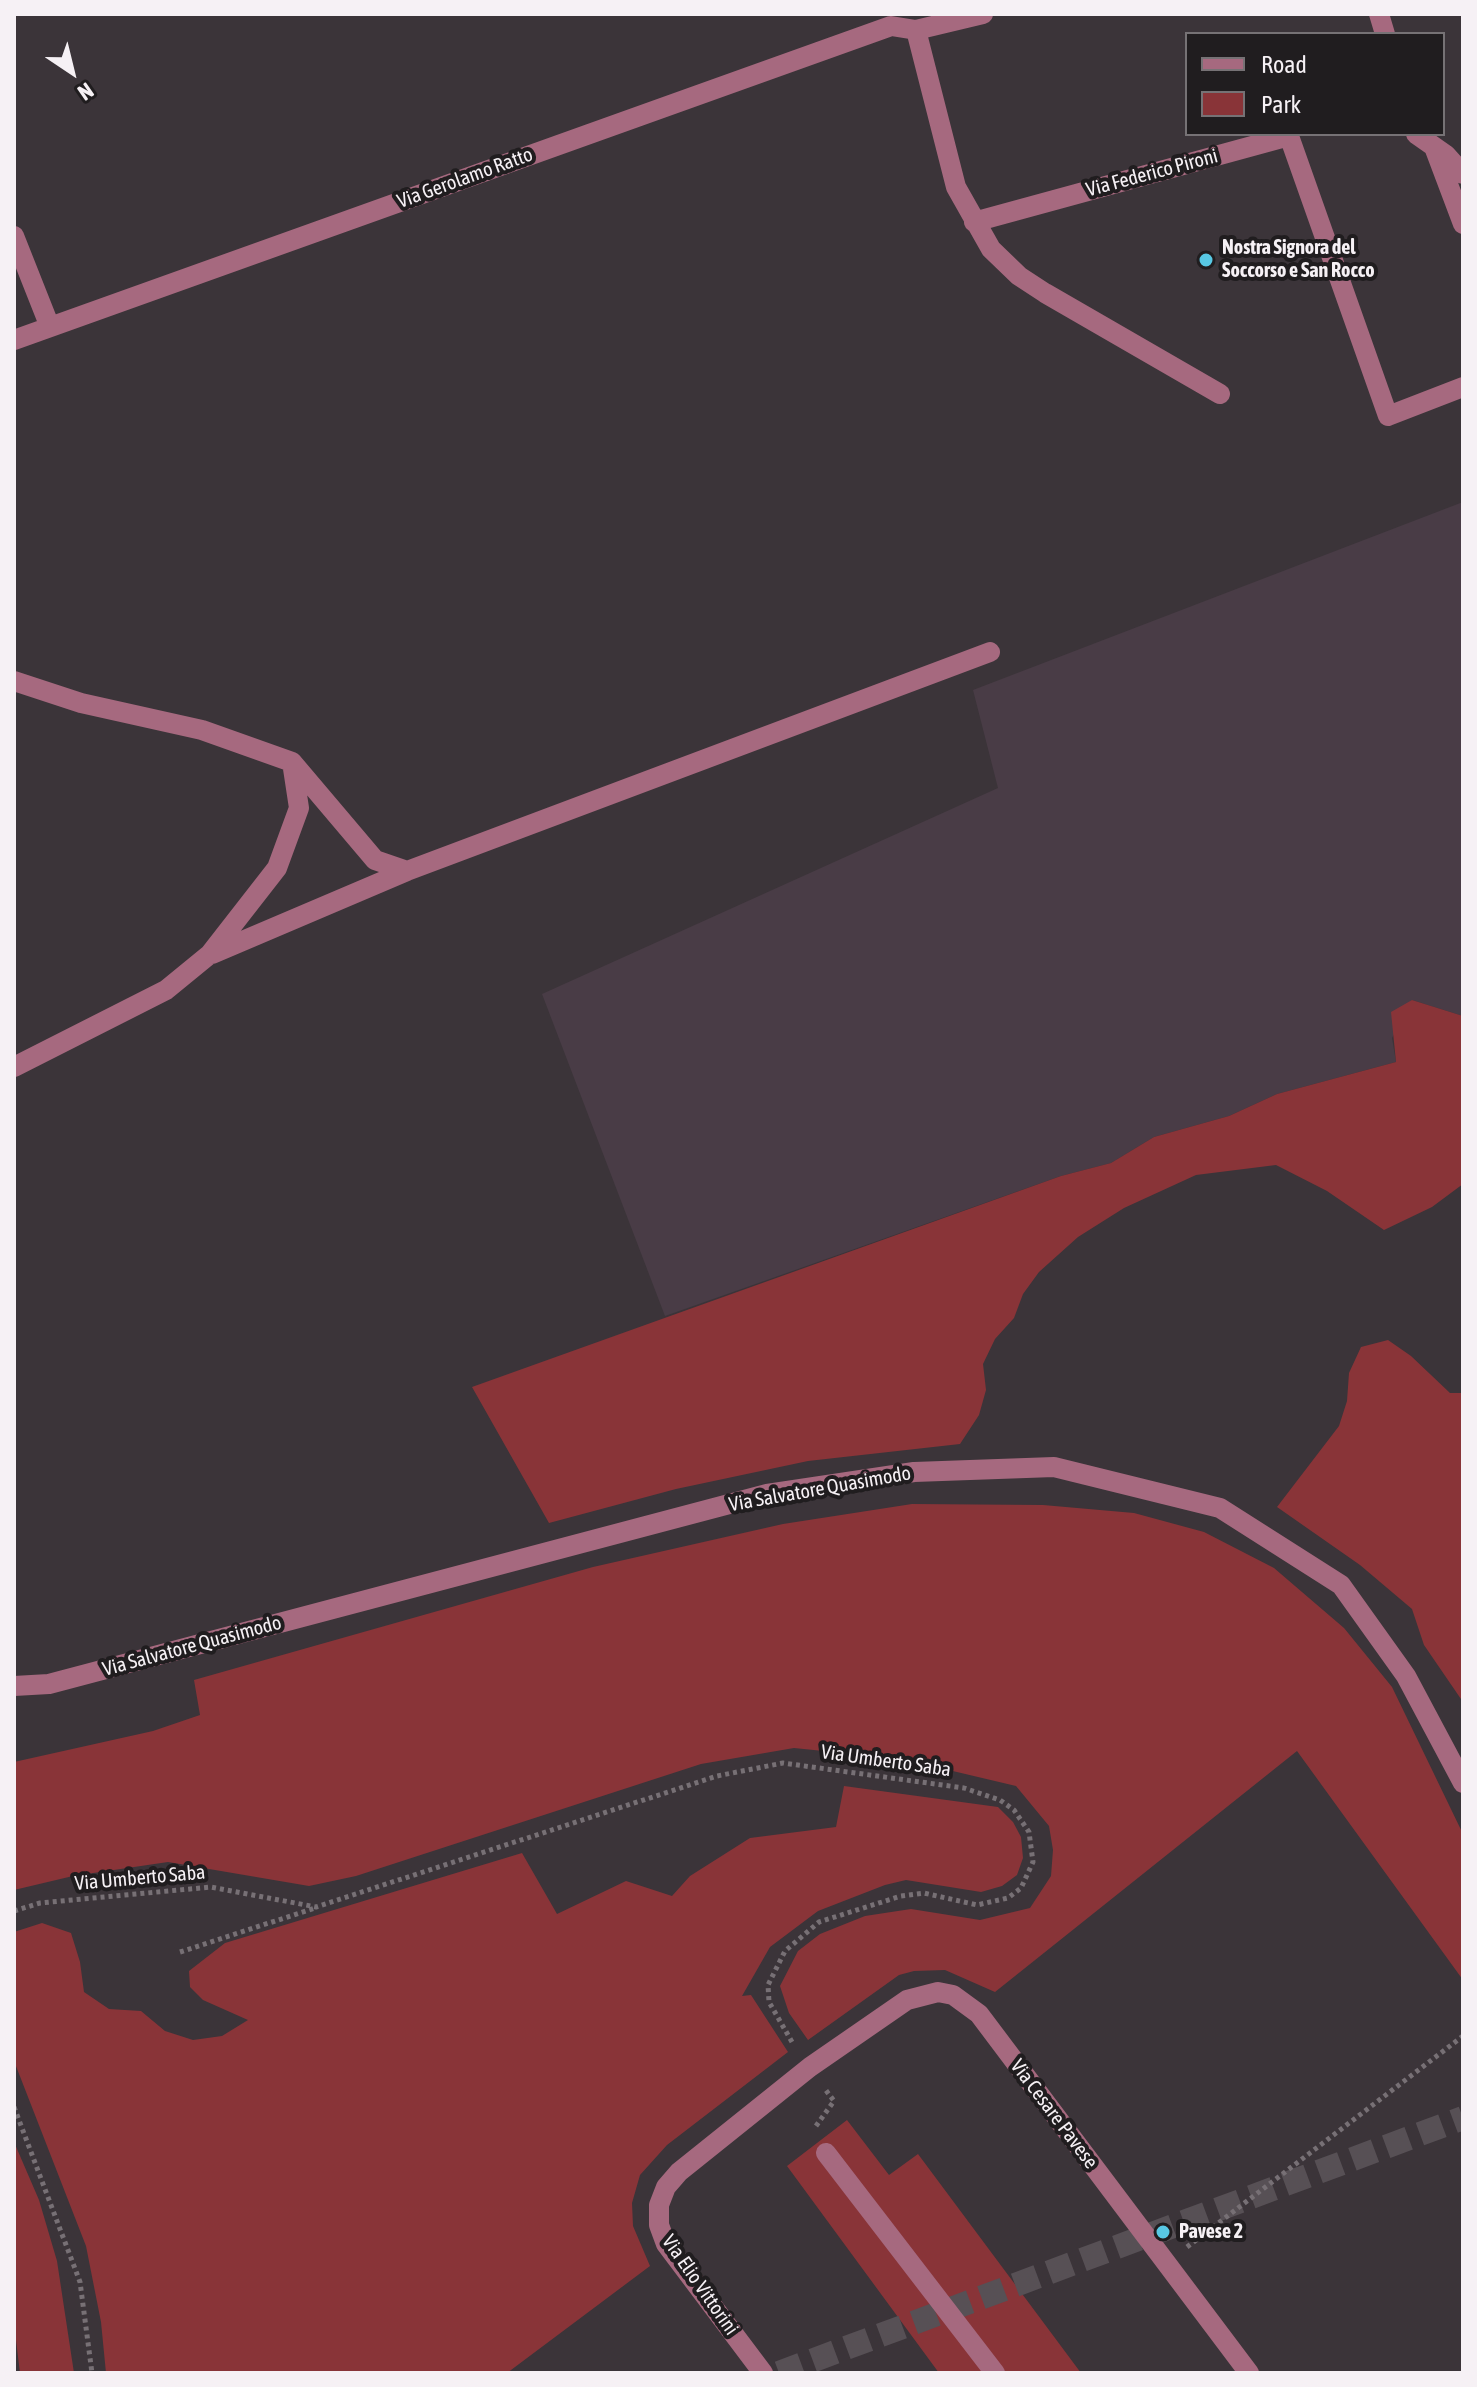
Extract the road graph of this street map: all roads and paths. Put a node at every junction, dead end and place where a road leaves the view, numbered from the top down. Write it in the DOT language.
graph roads {
  1 [pos="983,14"];
  2 [pos="889,20"];
  3 [pos="916,30"];
  4 [pos="1419,136"];
  5 [pos="1434,147"];
  6 [pos="1463,174"];
  7 [pos="974,222"];
  8 [pos="1463,224"];
  9 [pos="14,236"];
  10 [pos="50,327"];
  11 [pos="14,340"];
  12 [pos="1463,387"];
  13 [pos="1220,394"];
  14 [pos="990,652"];
  15 [pos="14,681"];
  16 [pos="292,762"];
  17 [pos="407,871"];
  18 [pos="210,954"];
  19 [pos="14,1067"];
  20 [pos="14,1686"];
  21 [pos="1463,1783"];
  22 [pos="316,1907"];
  23 [pos="14,1911"];
  24 [pos="180,1952"];
  25 [pos="1463,2036"];
  26 [pos="797,2050"];
  27 [pos="810,2067"];
  28 [pos="14,2107"];
  29 [pos="826,2153"];
  30 [pos="1166,2263"];
  31 [pos="92,2373"];
  32 [pos="763,2373"];
  33 [pos="995,2373"];
  34 [pos="1249,2373"];
  1 -- 3 [label="street"];
  2 -- 3 [label="street, Via Gerolamo Ratto"];
  2 -- 10 [label="street, Via Gerolamo Ratto"];
  3 -- 7 [label="street"];
  4 -- 5 [label="street"];
  5 -- 6 [label="street"];
  5 -- 8 [label="street"];
  7 -- 12 [label="street, Via Federico Pironi"];
  7 -- 13 [label="street"];
  9 -- 10 [label="street"];
  10 -- 11 [label="street, Via Gerolamo Ratto"];
  14 -- 17 [label="street"];
  15 -- 16 [label="street"];
  16 -- 17 [label="street"];
  16 -- 18 [label="street"];
  17 -- 18 [label="street"];
  18 -- 19 [label="street"];
  20 -- 21 [label="street, Via Salvatore Quasimodo"];
  22 -- 23 [label="path, Via Umberto Saba"];
  22 -- 24 [label="path, Via Umberto Saba"];
  22 -- 26 [label="path, Via Umberto Saba"];
  25 -- 30 [label="path"];
  27 -- 30 [label="street, Via Cesare Pavese"];
  27 -- 32 [label="street, Via Elio Vittorini"];
  28 -- 31 [label="path"];
  29 -- 33 [label="street"];
  30 -- 34 [label="street, Via Cesare Pavese"];
}
